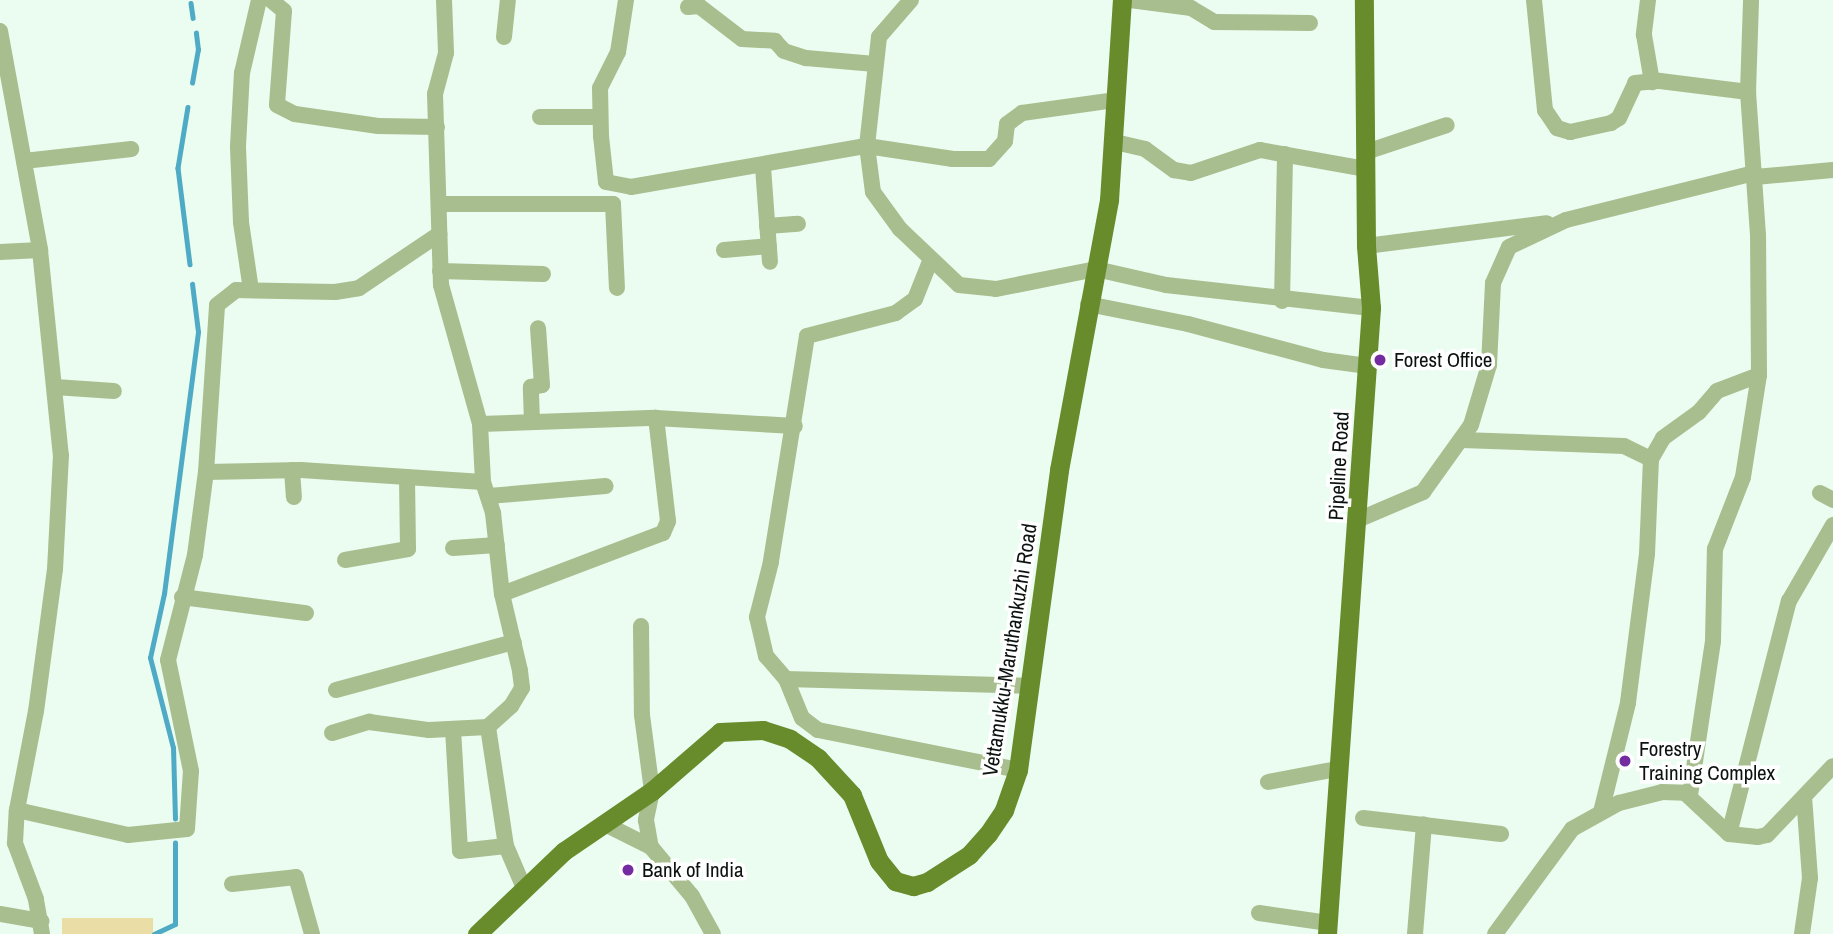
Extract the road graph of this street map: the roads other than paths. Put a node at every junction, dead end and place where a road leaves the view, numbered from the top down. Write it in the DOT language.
graph roads {
  1 [pos="259,0"];
  2 [pos="271,0"];
  3 [pos="444,0"];
  4 [pos="509,0"];
  5 [pos="626,0"];
  6 [pos="911,0"];
  7 [pos="1122,0"];
  8 [pos="1130,0"];
  9 [pos="1364,0"];
  10 [pos="1534,0"];
  11 [pos="1648,0"];
  12 [pos="1751,0"];
  13 [pos="688,7"];
  14 [pos="1310,23"];
  15 [pos="0,31"];
  16 [pos="504,37"];
  17 [pos="3,60"];
  18 [pos="875,64"];
  19 [pos="1652,82"];
  20 [pos="1748,92"];
  21 [pos="1116,100"];
  22 [pos="540,117"];
  23 [pos="600,117"];
  24 [pos="1447,125"];
  25 [pos="437,127"];
  26 [pos="1115,142"];
  27 [pos="866,146"];
  28 [pos="131,149"];
  29 [pos="1285,154"];
  30 [pos="24,161"];
  31 [pos="1366,161"];
  32 [pos="764,167"];
  33 [pos="1833,170"];
  34 [pos="1755,175"];
  35 [pos="439,205"];
  36 [pos="1566,220"];
  37 [pos="798,224"];
  38 [pos="767,226"];
  39 [pos="439,234"];
  40 [pos="1366,246"];
  41 [pos="40,250"];
  42 [pos="724,250"];
  43 [pos="0,251"];
  44 [pos="931,259"];
  45 [pos="1096,269"];
  46 [pos="440,271"];
  47 [pos="543,274"];
  48 [pos="617,288"];
  49 [pos="251,290"];
  50 [pos="1282,301"];
  51 [pos="1088,304"];
  52 [pos="1371,308"];
  53 [pos="538,328"];
  54 [pos="1368,366"];
  55 [pos="1759,375"];
  56 [pos="55,387"];
  57 [pos="114,391"];
  58 [pos="656,418"];
  59 [pos="532,422"];
  60 [pos="480,424"];
  61 [pos="795,426"];
  62 [pos="1462,440"];
  63 [pos="1651,459"];
  64 [pos="292,470"];
  65 [pos="206,472"];
  66 [pos="407,477"];
  67 [pos="606,486"];
  68 [pos="486,489"];
  69 [pos="294,497"];
  70 [pos="1360,519"];
  71 [pos="1833,525"];
  72 [pos="497,545"];
  73 [pos="453,548"];
  74 [pos="345,560"];
  75 [pos="502,593"];
  76 [pos="182,597"];
  77 [pos="306,613"];
  78 [pos="641,626"];
  79 [pos="514,642"];
  80 [pos="786,679"];
  81 [pos="1031,686"];
  82 [pos="336,690"];
  83 [pos="488,727"];
  84 [pos="453,729"];
  85 [pos="332,733"];
  86 [pos="1833,766"];
  87 [pos="1337,768"];
  88 [pos="1018,770"];
  89 [pos="1268,782"];
  90 [pos="652,791"];
  91 [pos="1690,795"];
  92 [pos="1804,797"];
  93 [pos="17,810"];
  94 [pos="1601,812"];
  95 [pos="1363,818"];
  96 [pos="605,824"];
  97 [pos="1424,824"];
  98 [pos="1501,834"];
  99 [pos="1729,834"];
  100 [pos="506,846"];
  101 [pos="651,847"];
  102 [pos="232,884"];
  103 [pos="524,887"];
  104 [pos="1259,913"];
  105 [pos="0,914"];
  106 [pos="42,928"];
  107 [pos="1327,928"];
  108 [pos="312,934"];
  109 [pos="477,934"];
  110 [pos="713,934"];
  111 [pos="1415,934"];
  112 [pos="1495,934"];
  113 [pos="1802,934"];
  1 -- 49 [label="street"];
  2 -- 25 [label="street"];
  3 -- 25 [label="street"];
  4 -- 16 [label="street"];
  5 -- 23 [label="street"];
  6 -- 18 [label="street"];
  7 -- 21 [label="main road, Vettamukku-Maruthankuzhi Road"];
  8 -- 14 [label="street"];
  9 -- 31 [label="main road, Pipeline Road"];
  10 -- 19 [label="street"];
  11 -- 19 [label="street"];
  12 -- 20 [label="street"];
  13 -- 18 [label="street"];
  15 -- 17 [label="street"];
  17 -- 30 [label="street"];
  18 -- 27 [label="street"];
  19 -- 20 [label="street"];
  20 -- 34 [label="street"];
  21 -- 26 [label="main road, Vettamukku-Maruthankuzhi Road"];
  21 -- 27 [label="street"];
  22 -- 23 [label="street"];
  23 -- 32 [label="street"];
  24 -- 31 [label="street"];
  25 -- 35 [label="street"];
  26 -- 29 [label="street"];
  26 -- 45 [label="main road, Vettamukku-Maruthankuzhi Road"];
  27 -- 32 [label="street"];
  27 -- 44 [label="street"];
  28 -- 30 [label="street"];
  29 -- 31 [label="street"];
  29 -- 50 [label="street"];
  30 -- 41 [label="street"];
  31 -- 40 [label="main road, Pipeline Road"];
  32 -- 38 [label="street"];
  33 -- 34 [label="street"];
  34 -- 36 [label="street"];
  34 -- 55 [label="street"];
  35 -- 39 [label="street"];
  35 -- 48 [label="street"];
  36 -- 40 [label="street"];
  36 -- 62 [label="street"];
  37 -- 38 [label="street"];
  38 -- 42 [label="street"];
  39 -- 46 [label="street"];
  39 -- 49 [label="street"];
  40 -- 52 [label="main road, Pipeline Road"];
  41 -- 43 [label="street"];
  41 -- 56 [label="street"];
  44 -- 45 [label="street"];
  44 -- 61 [label="street"];
  45 -- 50 [label="street"];
  45 -- 51 [label="main road, Vettamukku-Maruthankuzhi Road"];
  46 -- 47 [label="street"];
  46 -- 60 [label="street"];
  49 -- 65 [label="street"];
  50 -- 52 [label="street"];
  51 -- 54 [label="street"];
  51 -- 81 [label="main road, Vettamukku-Maruthankuzhi Road"];
  52 -- 54 [label="main road, Pipeline Road"];
  53 -- 59 [label="street"];
  54 -- 70 [label="main road, Pipeline Road"];
  55 -- 63 [label="street"];
  55 -- 91 [label="street"];
  56 -- 57 [label="street"];
  56 -- 93 [label="street"];
  58 -- 59 [label="street"];
  58 -- 61 [label="street"];
  58 -- 75 [label="street"];
  59 -- 60 [label="street"];
  60 -- 68 [label="street"];
  61 -- 80 [label="street"];
  62 -- 63 [label="street"];
  62 -- 70 [label="street"];
  63 -- 94 [label="street"];
  64 -- 65 [label="street"];
  64 -- 66 [label="street"];
  64 -- 69 [label="street"];
  65 -- 76 [label="street"];
  66 -- 68 [label="street"];
  66 -- 74 [label="street"];
  67 -- 68 [label="street"];
  68 -- 72 [label="street"];
  70 -- 87 [label="main road, Pipeline Road"];
  71 -- 99 [label="street"];
  72 -- 73 [label="street"];
  72 -- 75 [label="street"];
  75 -- 79 [label="street"];
  76 -- 77 [label="street"];
  76 -- 93 [label="street"];
  78 -- 90 [label="street"];
  79 -- 82 [label="street"];
  79 -- 83 [label="street"];
  80 -- 81 [label="street"];
  80 -- 88 [label="street"];
  81 -- 88 [label="main road, Vettamukku-Maruthankuzhi Road"];
  83 -- 84 [label="street"];
  83 -- 100 [label="street"];
  84 -- 85 [label="street"];
  84 -- 100 [label="street"];
  86 -- 92 [label="street"];
  87 -- 89 [label="street"];
  87 -- 107 [label="main road, Pipeline Road"];
  88 -- 90 [label="main road, Vettamukku-Maruthankuzhi Road"];
  90 -- 96 [label="main road, Vettamukku-Maruthankuzhi Road"];
  90 -- 101 [label="street"];
  91 -- 94 [label="street"];
  91 -- 99 [label="street"];
  92 -- 99 [label="street"];
  92 -- 113 [label="street"];
  93 -- 106 [label="street"];
  94 -- 112 [label="street"];
  95 -- 97 [label="street"];
  96 -- 101 [label="street"];
  96 -- 103 [label="main road, Vettamukku-Maruthankuzhi Road"];
  97 -- 98 [label="street"];
  97 -- 111 [label="street"];
  100 -- 103 [label="street"];
  101 -- 110 [label="street"];
  102 -- 108 [label="street"];
  103 -- 109 [label="main road, Vettamukku-Maruthankuzhi Road"];
  104 -- 107 [label="street"];
  105 -- 106 [label="street"];
}
